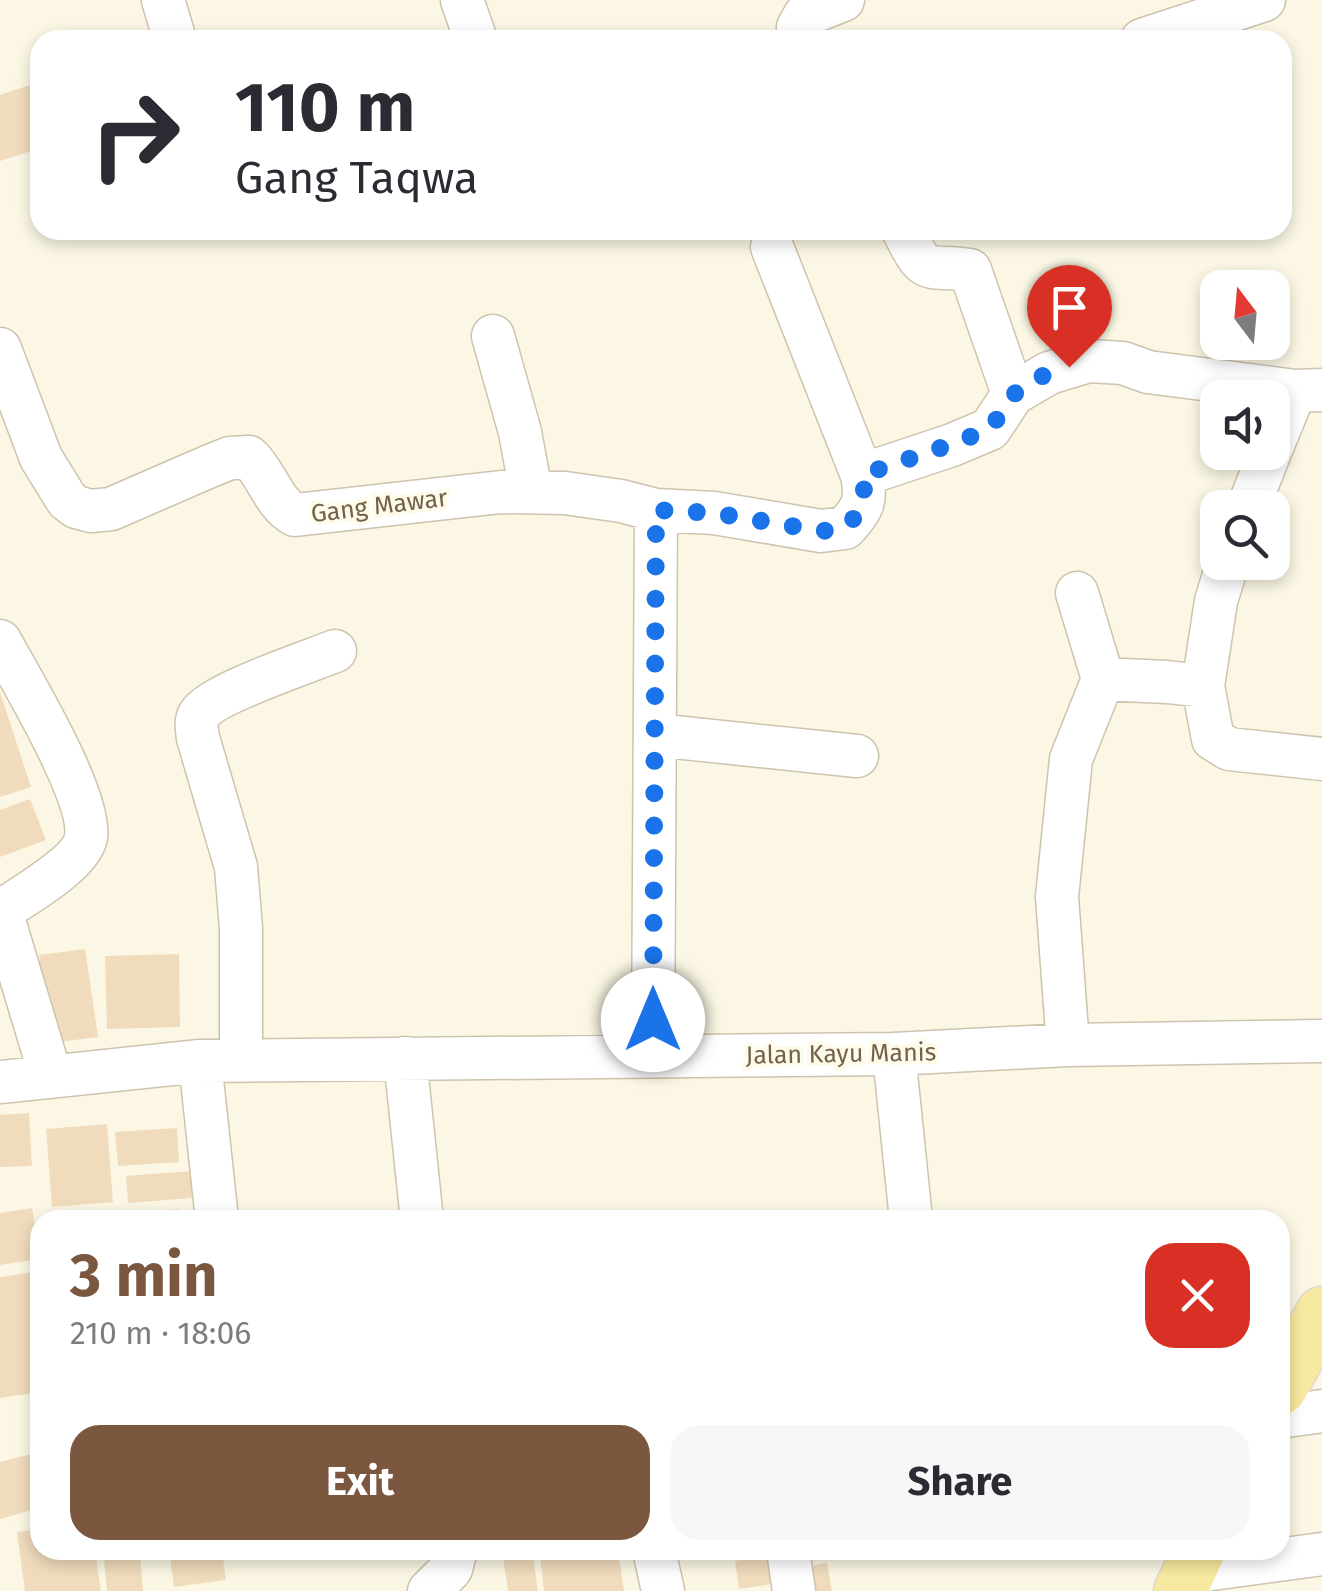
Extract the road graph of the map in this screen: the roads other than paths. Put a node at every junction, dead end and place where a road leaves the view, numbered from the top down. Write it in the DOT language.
graph roads {
  1 [pos="163,0"];
  2 [pos="462,0"];
  3 [pos="843,0"];
  4 [pos="1264,0"];
  5 [pos="172,30"];
  6 [pos="472,30"];
  7 [pos="799,30"];
  8 [pos="1172,30"];
  9 [pos="908,240"];
  10 [pos="772,247"];
  11 [pos="494,336"];
  12 [pos="0,350"];
  13 [pos="1309,390"];
  14 [pos="1014,394"];
  15 [pos="1290,420"];
  16 [pos="862,475"];
  17 [pos="531,492"];
  18 [pos="656,510"];
  19 [pos="1222,580"];
  20 [pos="1077,594"];
  21 [pos="0,642"];
  22 [pos="335,650"];
  23 [pos="1103,679"];
  24 [pos="1202,686"];
  25 [pos="655,735"];
  26 [pos="857,756"];
  27 [pos="1322,759"];
  28 [pos="1,911"];
  29 [pos="1322,1041"];
  30 [pos="1068,1045"];
  31 [pos="894,1054"];
  32 [pos="653,1056"];
  33 [pos="405,1058"];
  34 [pos="221,1060"];
  35 [pos="51,1076"];
  36 [pos="0,1082"];
  37 [pos="216,1210"];
  38 [pos="421,1210"];
  39 [pos="910,1210"];
  40 [pos="1322,1313"];
  41 [pos="1290,1371"];
  42 [pos="1322,1411"];
  43 [pos="1290,1416"];
  44 [pos="1322,1554"];
  45 [pos="1290,1558"];
  46 [pos="453,1560"];
  47 [pos="656,1560"];
  48 [pos="789,1560"];
  49 [pos="1275,1560"];
  50 [pos="1189,1571"];
  51 [pos="429,1591"];
  52 [pos="663,1591"];
  53 [pos="794,1591"];
  1 -- 5 [label="street"];
  2 -- 6 [label="street"];
  3 -- 7 [label="street"];
  4 -- 8 [label="street"];
  9 -- 14 [label="street"];
  10 -- 16 [label="street"];
  11 -- 17 [label="street"];
  12 -- 17 [label="street, Gang Mawar"];
  13 -- 14 [label="street"];
  13 -- 15 [label="street"];
  14 -- 16 [label="street"];
  16 -- 18 [label="street, Gang Mawar"];
  17 -- 18 [label="street, Gang Mawar"];
  18 -- 25 [label="street"];
  19 -- 24 [label="street"];
  20 -- 23 [label="street"];
  21 -- 28 [label="street"];
  22 -- 34 [label="street"];
  23 -- 24 [label="street"];
  23 -- 30 [label="street"];
  24 -- 27 [label="street"];
  25 -- 26 [label="street"];
  25 -- 32 [label="street"];
  28 -- 35 [label="street"];
  29 -- 30 [label="street, Jalan Kayu Manis"];
  30 -- 31 [label="street, Jalan Kayu Manis"];
  31 -- 32 [label="street, Jalan Kayu Manis"];
  31 -- 39 [label="street"];
  32 -- 33 [label="street, Jalan Kayu Manis"];
  33 -- 34 [label="street, Jalan Kayu Manis"];
  33 -- 38 [label="street"];
  34 -- 35 [label="street, Jalan Kayu Manis"];
  34 -- 37 [label="street"];
  35 -- 36 [label="street, Jalan Kayu Manis"];
  40 -- 41 [label="main road"];
  42 -- 43 [label="street"];
  44 -- 45 [label="street"];
  46 -- 51 [label="street"];
  47 -- 52 [label="street"];
  48 -- 53 [label="street"];
  49 -- 50 [label="street"];
}
